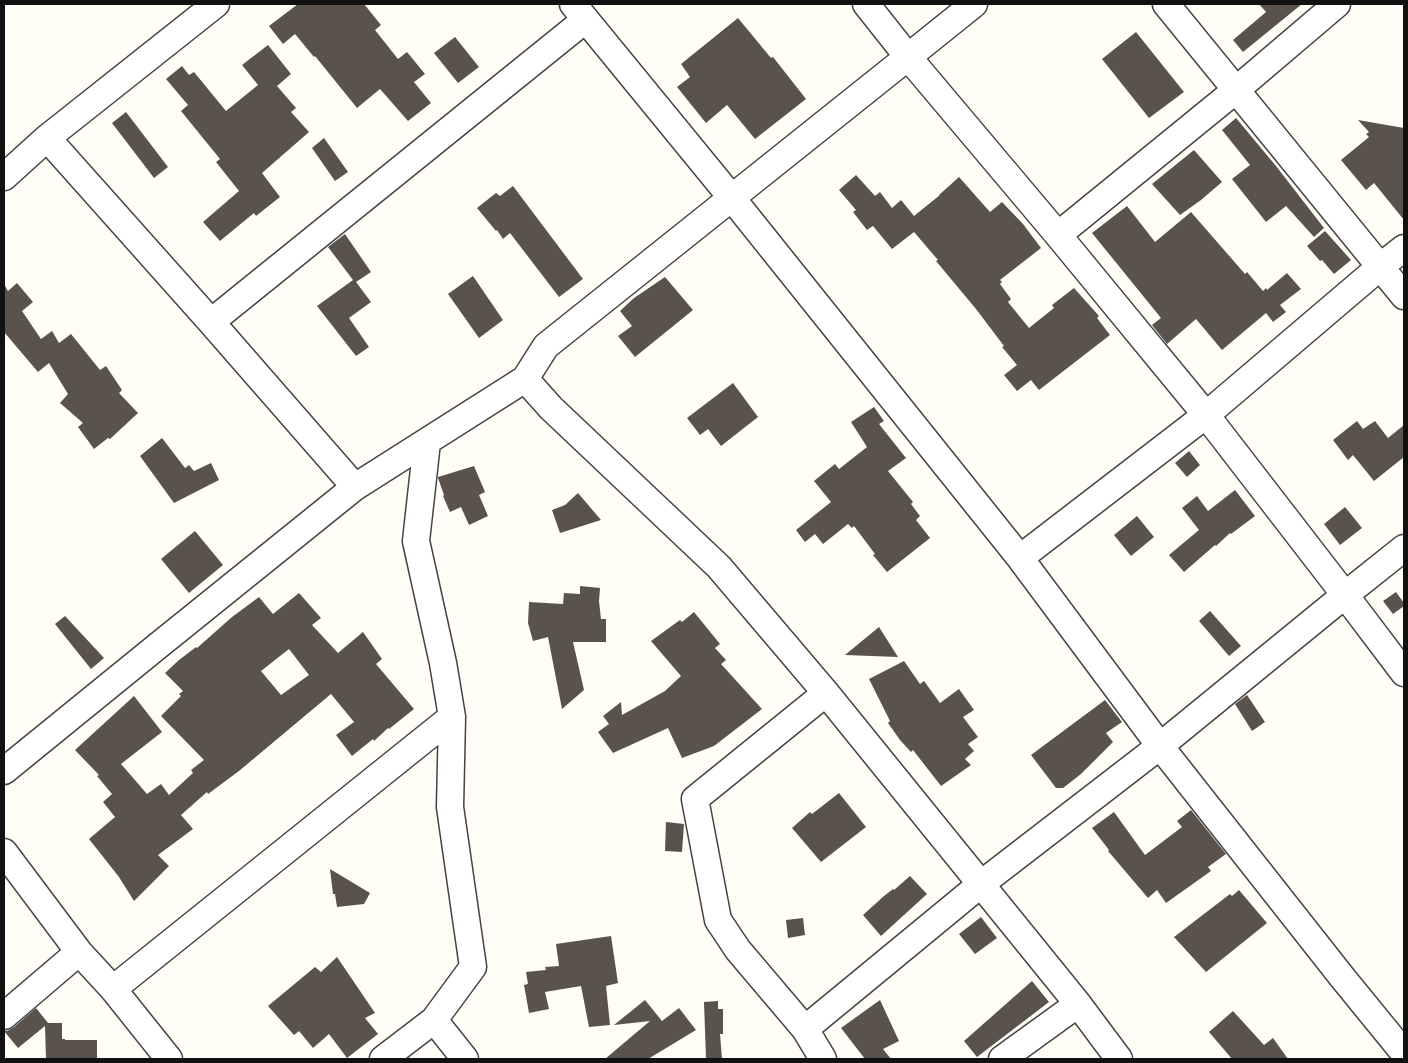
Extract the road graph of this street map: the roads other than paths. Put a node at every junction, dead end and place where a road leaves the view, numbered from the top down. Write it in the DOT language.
graph roads {
  1 [pos="216,4"];
  2 [pos="866,4"];
  3 [pos="974,4"];
  4 [pos="1166,4"];
  5 [pos="1337,4"];
  6 [pos="579,12"];
  7 [pos="908,57"];
  8 [pos="1236,90"];
  9 [pos="47,138"];
  10 [pos="4,177"];
  11 [pos="731,197"];
  12 [pos="1058,235"];
  13 [pos="1404,248"];
  14 [pos="1381,266"];
  15 [pos="1404,296"];
  16 [pos="212,322"];
  17 [pos="525,379"];
  18 [pos="1206,415"];
  19 [pos="427,442"];
  20 [pos="355,487"];
  21 [pos="1404,548"];
  22 [pos="1020,558"];
  23 [pos="1345,595"];
  24 [pos="1404,673"];
  25 [pos="826,694"];
  26 [pos="452,716"];
  27 [pos="1160,746"];
  28 [pos="4,771"];
  29 [pos="4,852"];
  30 [pos="981,884"];
  31 [pos="79,952"];
  32 [pos="113,989"];
  33 [pos="1078,1004"];
  34 [pos="4,1016"];
  35 [pos="434,1020"];
  36 [pos="805,1029"];
  37 [pos="1404,1053"];
  38 [pos="169,1059"];
  39 [pos="383,1059"];
  40 [pos="465,1059"];
  41 [pos="824,1059"];
  42 [pos="1002,1059"];
  43 [pos="1119,1059"];
  1 -- 9 [label="street"];
  2 -- 7 [label="street"];
  3 -- 7 [label="street"];
  4 -- 8 [label="street"];
  5 -- 8 [label="street"];
  6 -- 11 [label="street"];
  6 -- 16 [label="street"];
  7 -- 11 [label="street"];
  7 -- 12 [label="street"];
  8 -- 12 [label="street"];
  8 -- 14 [label="street"];
  9 -- 10 [label="street"];
  9 -- 16 [label="street"];
  11 -- 17 [label="street"];
  11 -- 22 [label="street"];
  12 -- 18 [label="street"];
  13 -- 14 [label="street"];
  14 -- 15 [label="street"];
  14 -- 18 [label="street"];
  16 -- 20 [label="street"];
  17 -- 19 [label="street"];
  17 -- 25 [label="street"];
  18 -- 22 [label="street"];
  18 -- 23 [label="street"];
  19 -- 20 [label="street"];
  19 -- 26 [label="street"];
  20 -- 28 [label="street"];
  21 -- 23 [label="street"];
  22 -- 27 [label="street"];
  23 -- 24 [label="street"];
  23 -- 27 [label="street"];
  25 -- 30 [label="street"];
  25 -- 36 [label="street"];
  26 -- 32 [label="street"];
  26 -- 35 [label="street"];
  27 -- 30 [label="street"];
  27 -- 37 [label="street"];
  29 -- 31 [label="street"];
  30 -- 33 [label="street"];
  30 -- 36 [label="street"];
  31 -- 32 [label="street"];
  31 -- 34 [label="street"];
  32 -- 38 [label="street"];
  33 -- 42 [label="street"];
  33 -- 43 [label="street"];
  35 -- 39 [label="street"];
  35 -- 40 [label="street"];
  36 -- 41 [label="street"];
}
